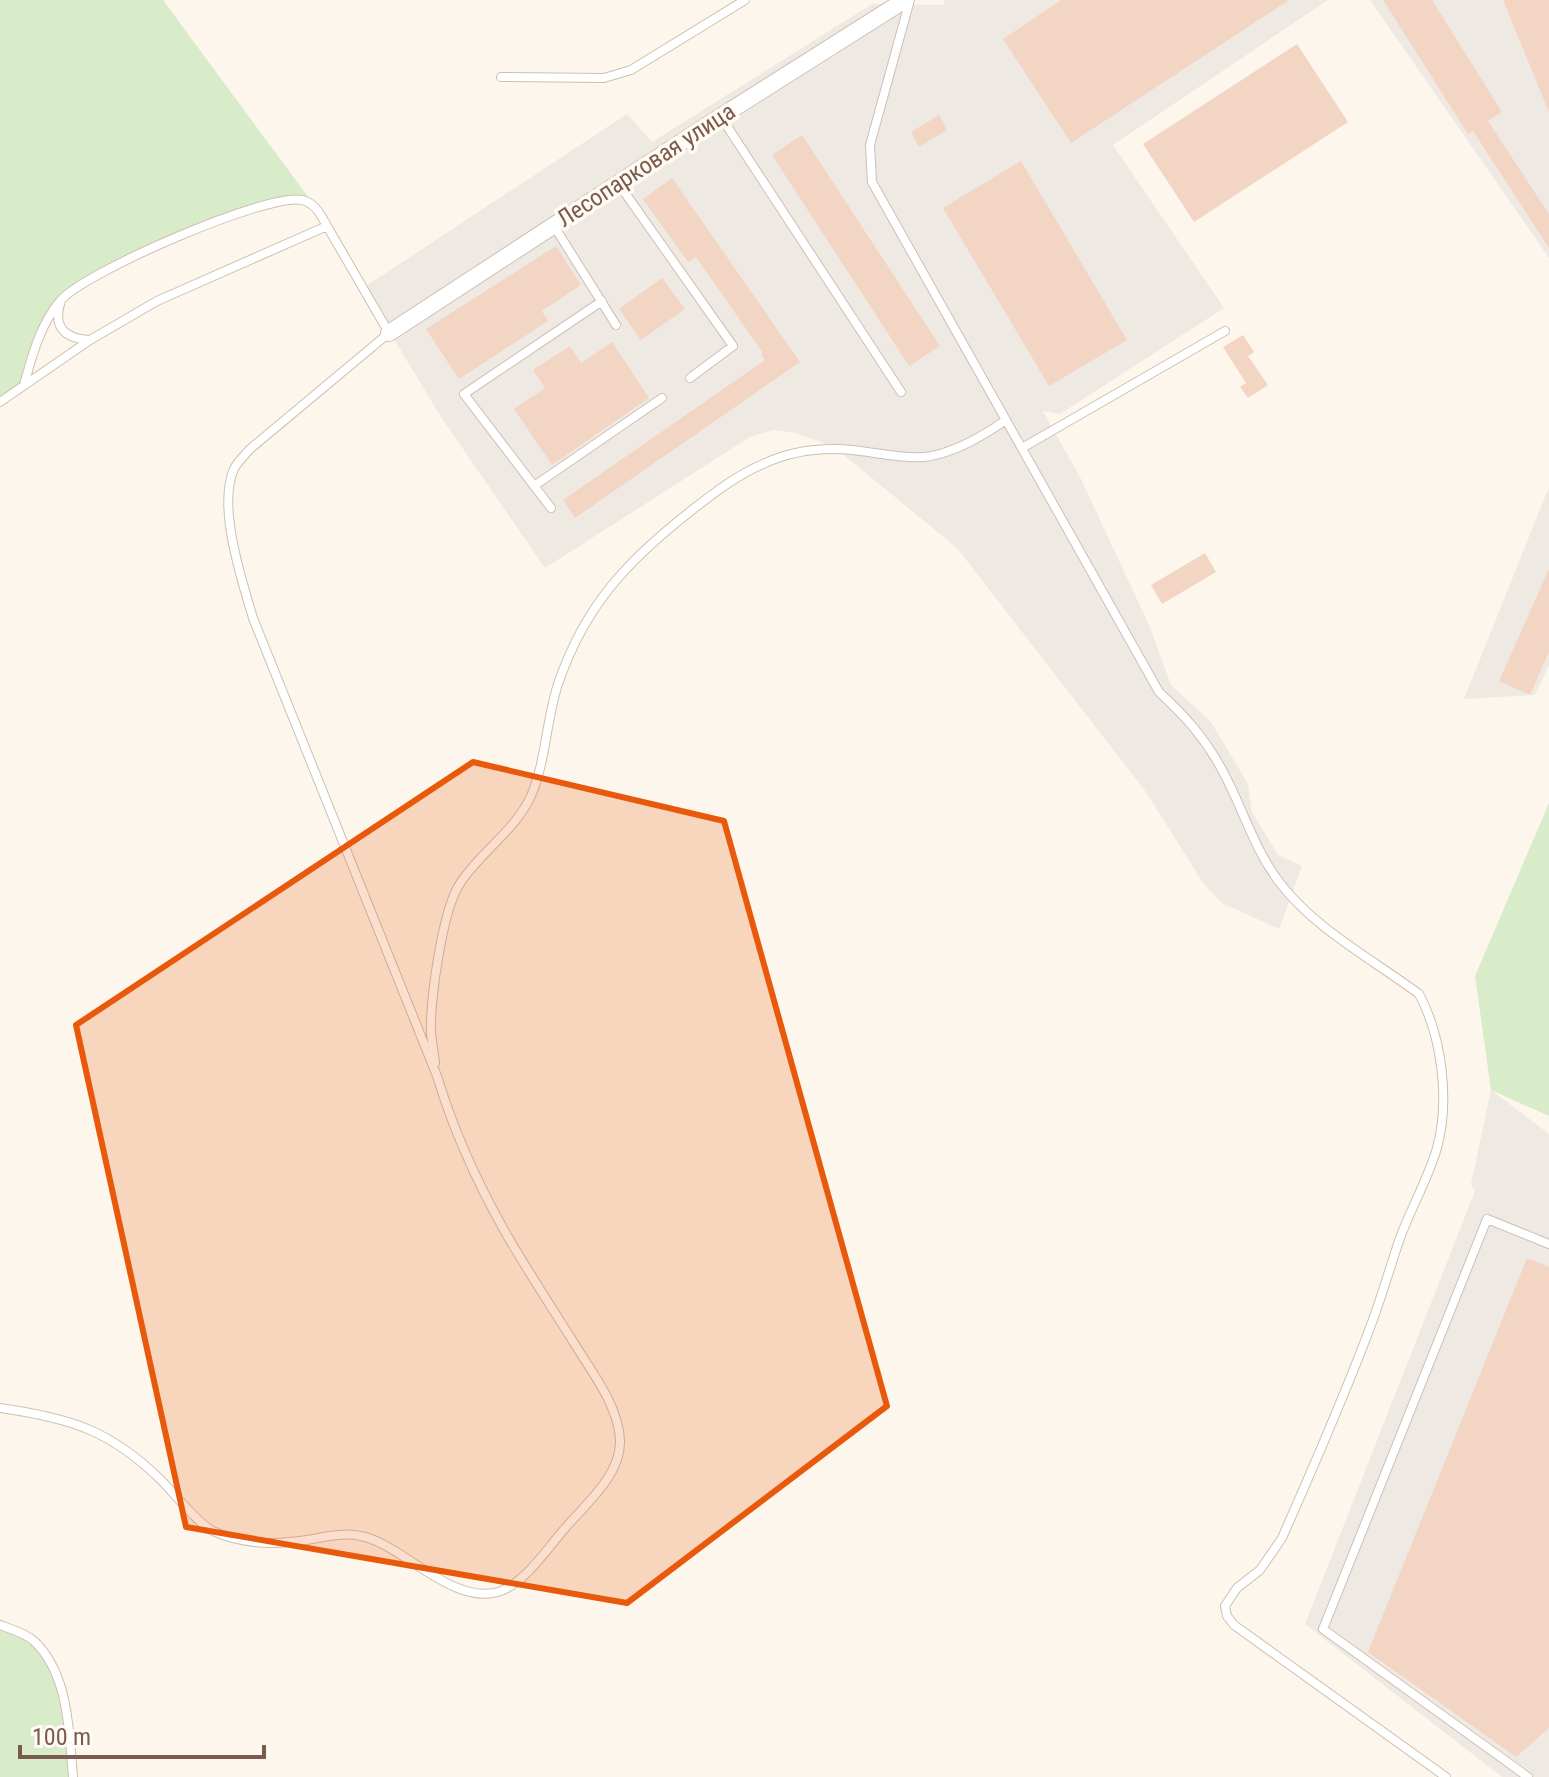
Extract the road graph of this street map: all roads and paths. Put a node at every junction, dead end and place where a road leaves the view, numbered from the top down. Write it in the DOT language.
graph roads {
  1 [pos="745,0"];
  2 [pos="908,0"];
  3 [pos="501,77"];
  4 [pos="720,117"];
  5 [pos="618,183"];
  6 [pos="554,225"];
  7 [pos="327,226"];
  8 [pos="61,300"];
  9 [pos="602,301"];
  10 [pos="616,325"];
  11 [pos="1225,331"];
  12 [pos="389,333"];
  13 [pos="90,340"];
  14 [pos="690,378"];
  15 [pos="24,385"];
  16 [pos="901,392"];
  17 [pos="662,398"];
  18 [pos="0,402"];
  19 [pos="1006,420"];
  20 [pos="1022,448"];
  21 [pos="534,486"];
  22 [pos="551,508"];
  23 [pos="437,1076"];
  24 [pos="1549,1244"];
  25 [pos="0,1408"];
  26 [pos="0,1625"];
  27 [pos="73,1777"];
  28 [pos="1446,1777"];
  29 [pos="1528,1777"];
  1 -- 3 [label="lane"];
  2 -- 4 [label="street, Лесопарковая улица"];
  2 -- 19 [label="lane"];
  4 -- 5 [label="street, Лесопарковая улица"];
  4 -- 16 [label="lane"];
  5 -- 6 [label="street, Лесопарковая улица"];
  5 -- 14 [label="lane"];
  6 -- 9 [label="lane"];
  6 -- 12 [label="street, Лесопарковая улица"];
  7 -- 8 [label="lane"];
  7 -- 12 [label="lane"];
  7 -- 13 [label="lane"];
  8 -- 13 [label="lane"];
  8 -- 15 [label="lane"];
  9 -- 10 [label="lane"];
  9 -- 21 [label="lane"];
  11 -- 20 [label="lane"];
  12 -- 23 [label="lane"];
  13 -- 15 [label="lane"];
  15 -- 18 [label="lane"];
  17 -- 21 [label="lane"];
  19 -- 20 [label="lane"];
  19 -- 23 [label="lane"];
  20 -- 28 [label="lane"];
  21 -- 22 [label="lane"];
  23 -- 25 [label="lane"];
  24 -- 29 [label="lane"];
  26 -- 27 [label="lane"];
}
